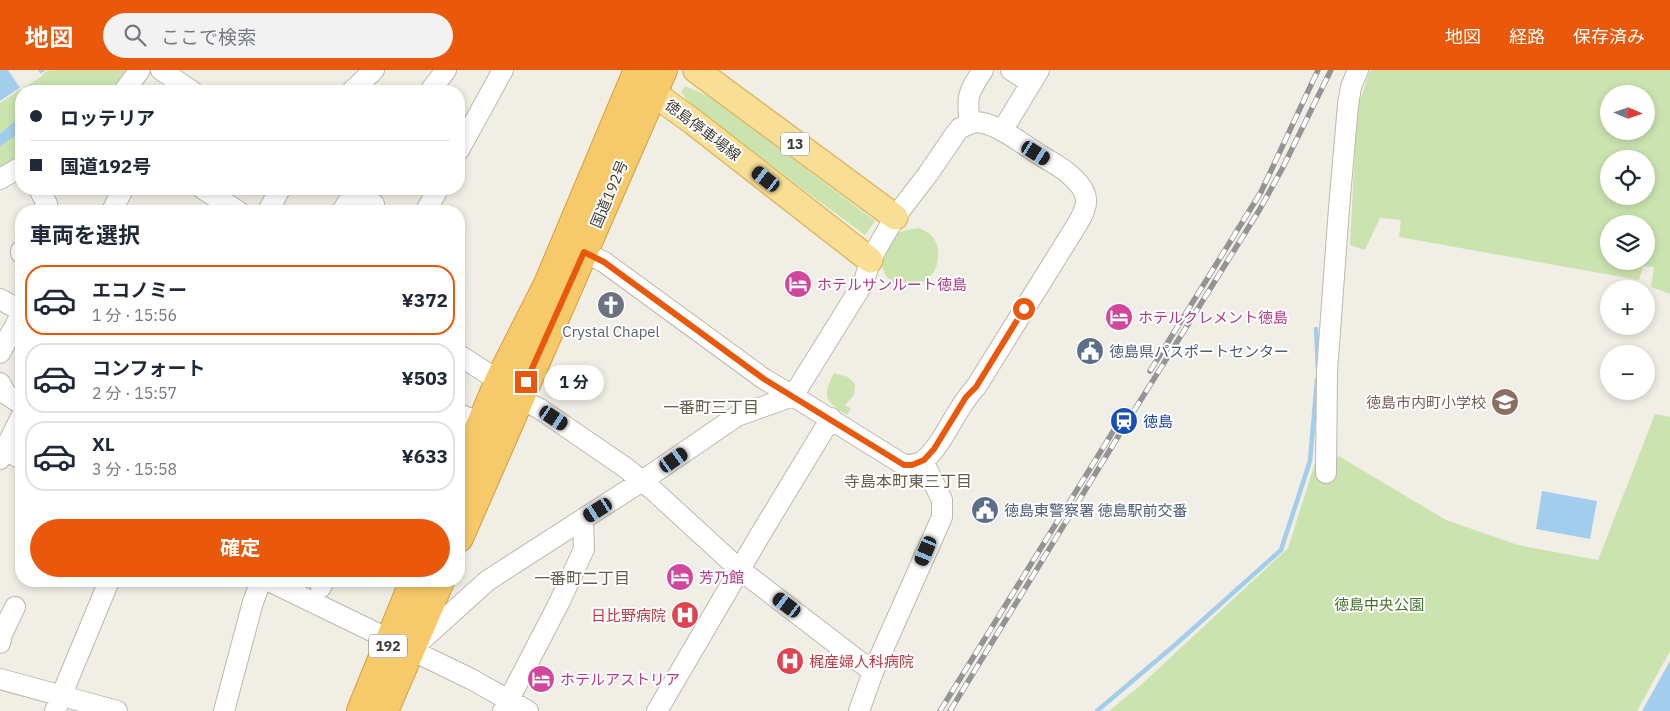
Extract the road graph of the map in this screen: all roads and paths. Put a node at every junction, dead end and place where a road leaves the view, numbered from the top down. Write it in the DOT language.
graph roads {
  1 [pos="140,70"];
  2 [pos="161,70"];
  3 [pos="374,70"];
  4 [pos="446,70"];
  5 [pos="502,70"];
  6 [pos="696,70"];
  7 [pos="983,70"];
  8 [pos="1010,70"];
  9 [pos="1358,70"];
  10 [pos="642,76"];
  11 [pos="1035,76"];
  12 [pos="129,85"];
  13 [pos="183,85"];
  14 [pos="358,85"];
  15 [pos="435,85"];
  16 [pos="970,124"];
  17 [pos="1002,132"];
  18 [pos="465,139"];
  19 [pos="15,170"];
  20 [pos="0,179"];
  21 [pos="213,195"];
  22 [pos="362,195"];
  23 [pos="228,205"];
  24 [pos="373,205"];
  25 [pos="895,217"];
  26 [pos="584,252"];
  27 [pos="870,260"];
  28 [pos="0,298"];
  29 [pos="15,307"];
  30 [pos="15,326"];
  31 [pos="0,354"];
  32 [pos="465,359"];
  33 [pos="0,383"];
  34 [pos="509,390"];
  35 [pos="793,396"];
  36 [pos="15,400"];
  37 [pos="470,418"];
  38 [pos="831,418"];
  39 [pos="15,432"];
  40 [pos="465,444"];
  41 [pos="6,454"];
  42 [pos="924,460"];
  43 [pos="1326,473"];
  44 [pos="642,481"];
  45 [pos="465,520"];
  46 [pos="582,520"];
  47 [pos="739,569"];
  48 [pos="106,587"];
  49 [pos="259,587"];
  50 [pos="282,587"];
  51 [pos="413,587"];
  52 [pos="436,587"];
  53 [pos="15,607"];
  54 [pos="0,643"];
  55 [pos="400,645"];
  56 [pos="873,672"];
  57 [pos="0,679"];
  58 [pos="58,703"];
  59 [pos="506,705"];
  60 [pos="117,711"];
  61 [pos="224,711"];
  62 [pos="361,711"];
  63 [pos="384,711"];
  64 [pos="528,711"];
  65 [pos="657,711"];
  66 [pos="859,711"];
  1 -- 12 [label="street"];
  2 -- 13 [label="street"];
  3 -- 14 [label="street"];
  4 -- 15 [label="street"];
  5 -- 18 [label="street"];
  6 -- 25 [label="main road, 13"];
  7 -- 16 [label="street"];
  8 -- 11 [label="street"];
  9 -- 43 [label="street"];
  10 -- 26 [label="highway, 国道192号"];
  10 -- 27 [label="main road, 徳島停車場線"];
  10 -- 34 [label="highway, 国道192号"];
  11 -- 17 [label="street"];
  16 -- 17 [label="street"];
  16 -- 25 [label="street"];
  17 -- 42 [label="street"];
  19 -- 20 [label="street"];
  21 -- 23 [label="street"];
  22 -- 24 [label="street"];
  25 -- 27 [label="street"];
  26 -- 34 [label="highway, 国道192号"];
  26 -- 35 [label="street"];
  27 -- 35 [label="street"];
  28 -- 29 [label="street"];
  30 -- 31 [label="street"];
  32 -- 34 [label="street"];
  33 -- 36 [label="street"];
  34 -- 37 [label="highway, 国道192号"];
  34 -- 44 [label="street"];
  34 -- 45 [label="highway, 国道192号"];
  35 -- 38 [label="street"];
  35 -- 44 [label="street"];
  37 -- 40 [label="highway, 国道192号"];
  38 -- 42 [label="street"];
  38 -- 47 [label="street"];
  39 -- 41 [label="street"];
  42 -- 56 [label="street"];
  44 -- 46 [label="street"];
  44 -- 47 [label="street"];
  46 -- 55 [label="street"];
  46 -- 59 [label="street"];
  47 -- 56 [label="street"];
  47 -- 65 [label="street"];
  48 -- 58 [label="street"];
  49 -- 61 [label="street"];
  50 -- 55 [label="street"];
  51 -- 55 [label="highway, 192"];
  52 -- 55 [label="highway, 192"];
  53 -- 54 [label="street"];
  55 -- 59 [label="street"];
  55 -- 62 [label="highway, 192"];
  55 -- 63 [label="highway, 192"];
  56 -- 66 [label="street"];
  57 -- 58 [label="street"];
  58 -- 60 [label="street"];
  59 -- 64 [label="street"];
}
